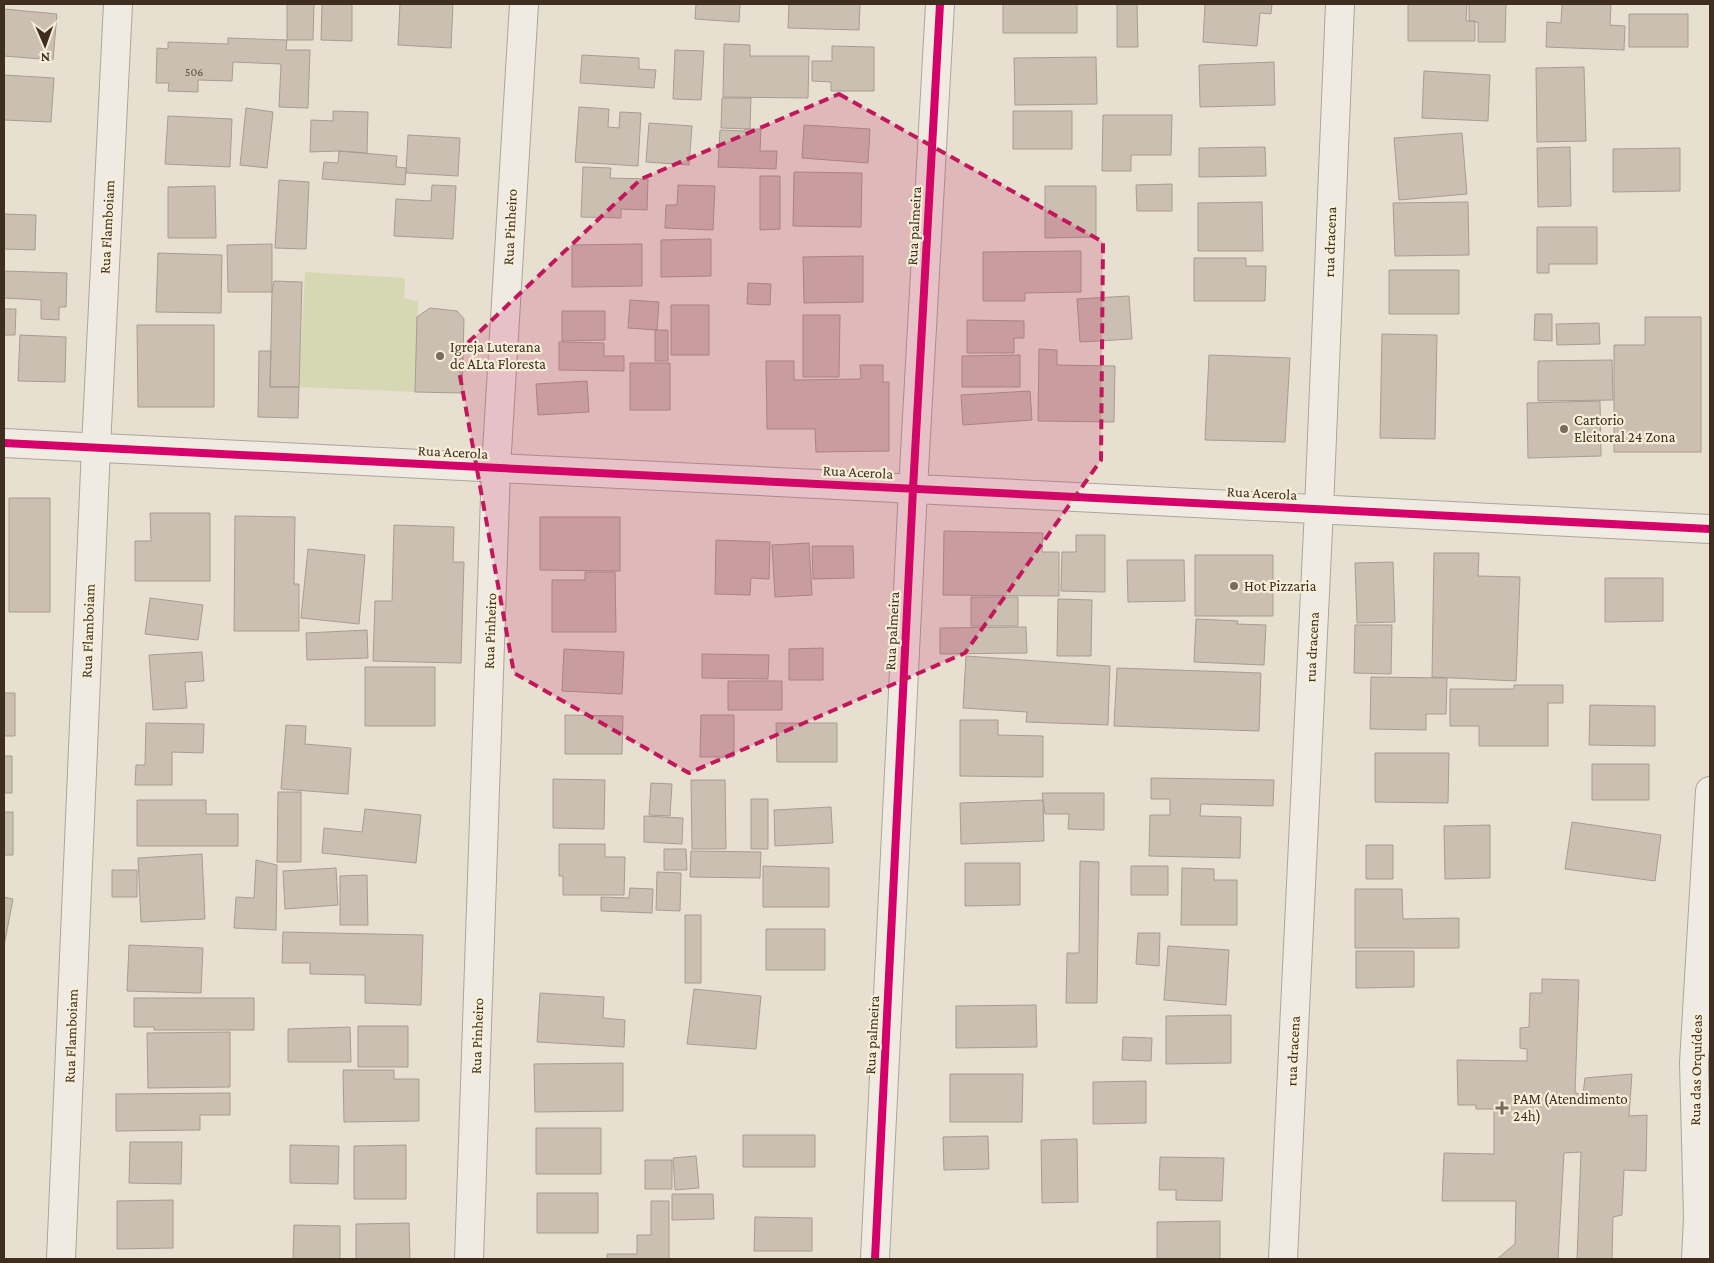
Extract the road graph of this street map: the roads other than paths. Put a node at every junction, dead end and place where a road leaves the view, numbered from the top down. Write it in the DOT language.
graph roads {
  1 [pos="118,4"];
  2 [pos="524,4"];
  3 [pos="940,4"];
  4 [pos="1340,4"];
  5 [pos="4,443"];
  6 [pos="96,447"];
  7 [pos="496,468"];
  8 [pos="913,489"];
  9 [pos="1319,509"];
  10 [pos="1710,529"];
  11 [pos="1710,790"];
  12 [pos="1704,1218"];
  13 [pos="61,1259"];
  14 [pos="469,1259"];
  15 [pos="875,1259"];
  16 [pos="1283,1259"];
  17 [pos="1696,1259"];
  1 -- 6 [label="street, Rua Flamboiam"];
  2 -- 7 [label="street, Rua Pinheiro"];
  3 -- 8 [label="street, Rua palmeira"];
  4 -- 9 [label="street, rua dracena"];
  5 -- 6 [label="street, Rua Acerola"];
  6 -- 7 [label="street, Rua Acerola"];
  6 -- 13 [label="street, Rua Flamboiam"];
  7 -- 8 [label="street, Rua Acerola"];
  7 -- 14 [label="street, Rua Pinheiro"];
  8 -- 9 [label="street, Rua Acerola"];
  8 -- 15 [label="street, Rua palmeira"];
  9 -- 10 [label="street, Rua Acerola"];
  9 -- 16 [label="street, rua dracena"];
  11 -- 12 [label="street, Rua das Orquídeas"];
  12 -- 17 [label="street, Rua das Orquídeas"];
}
